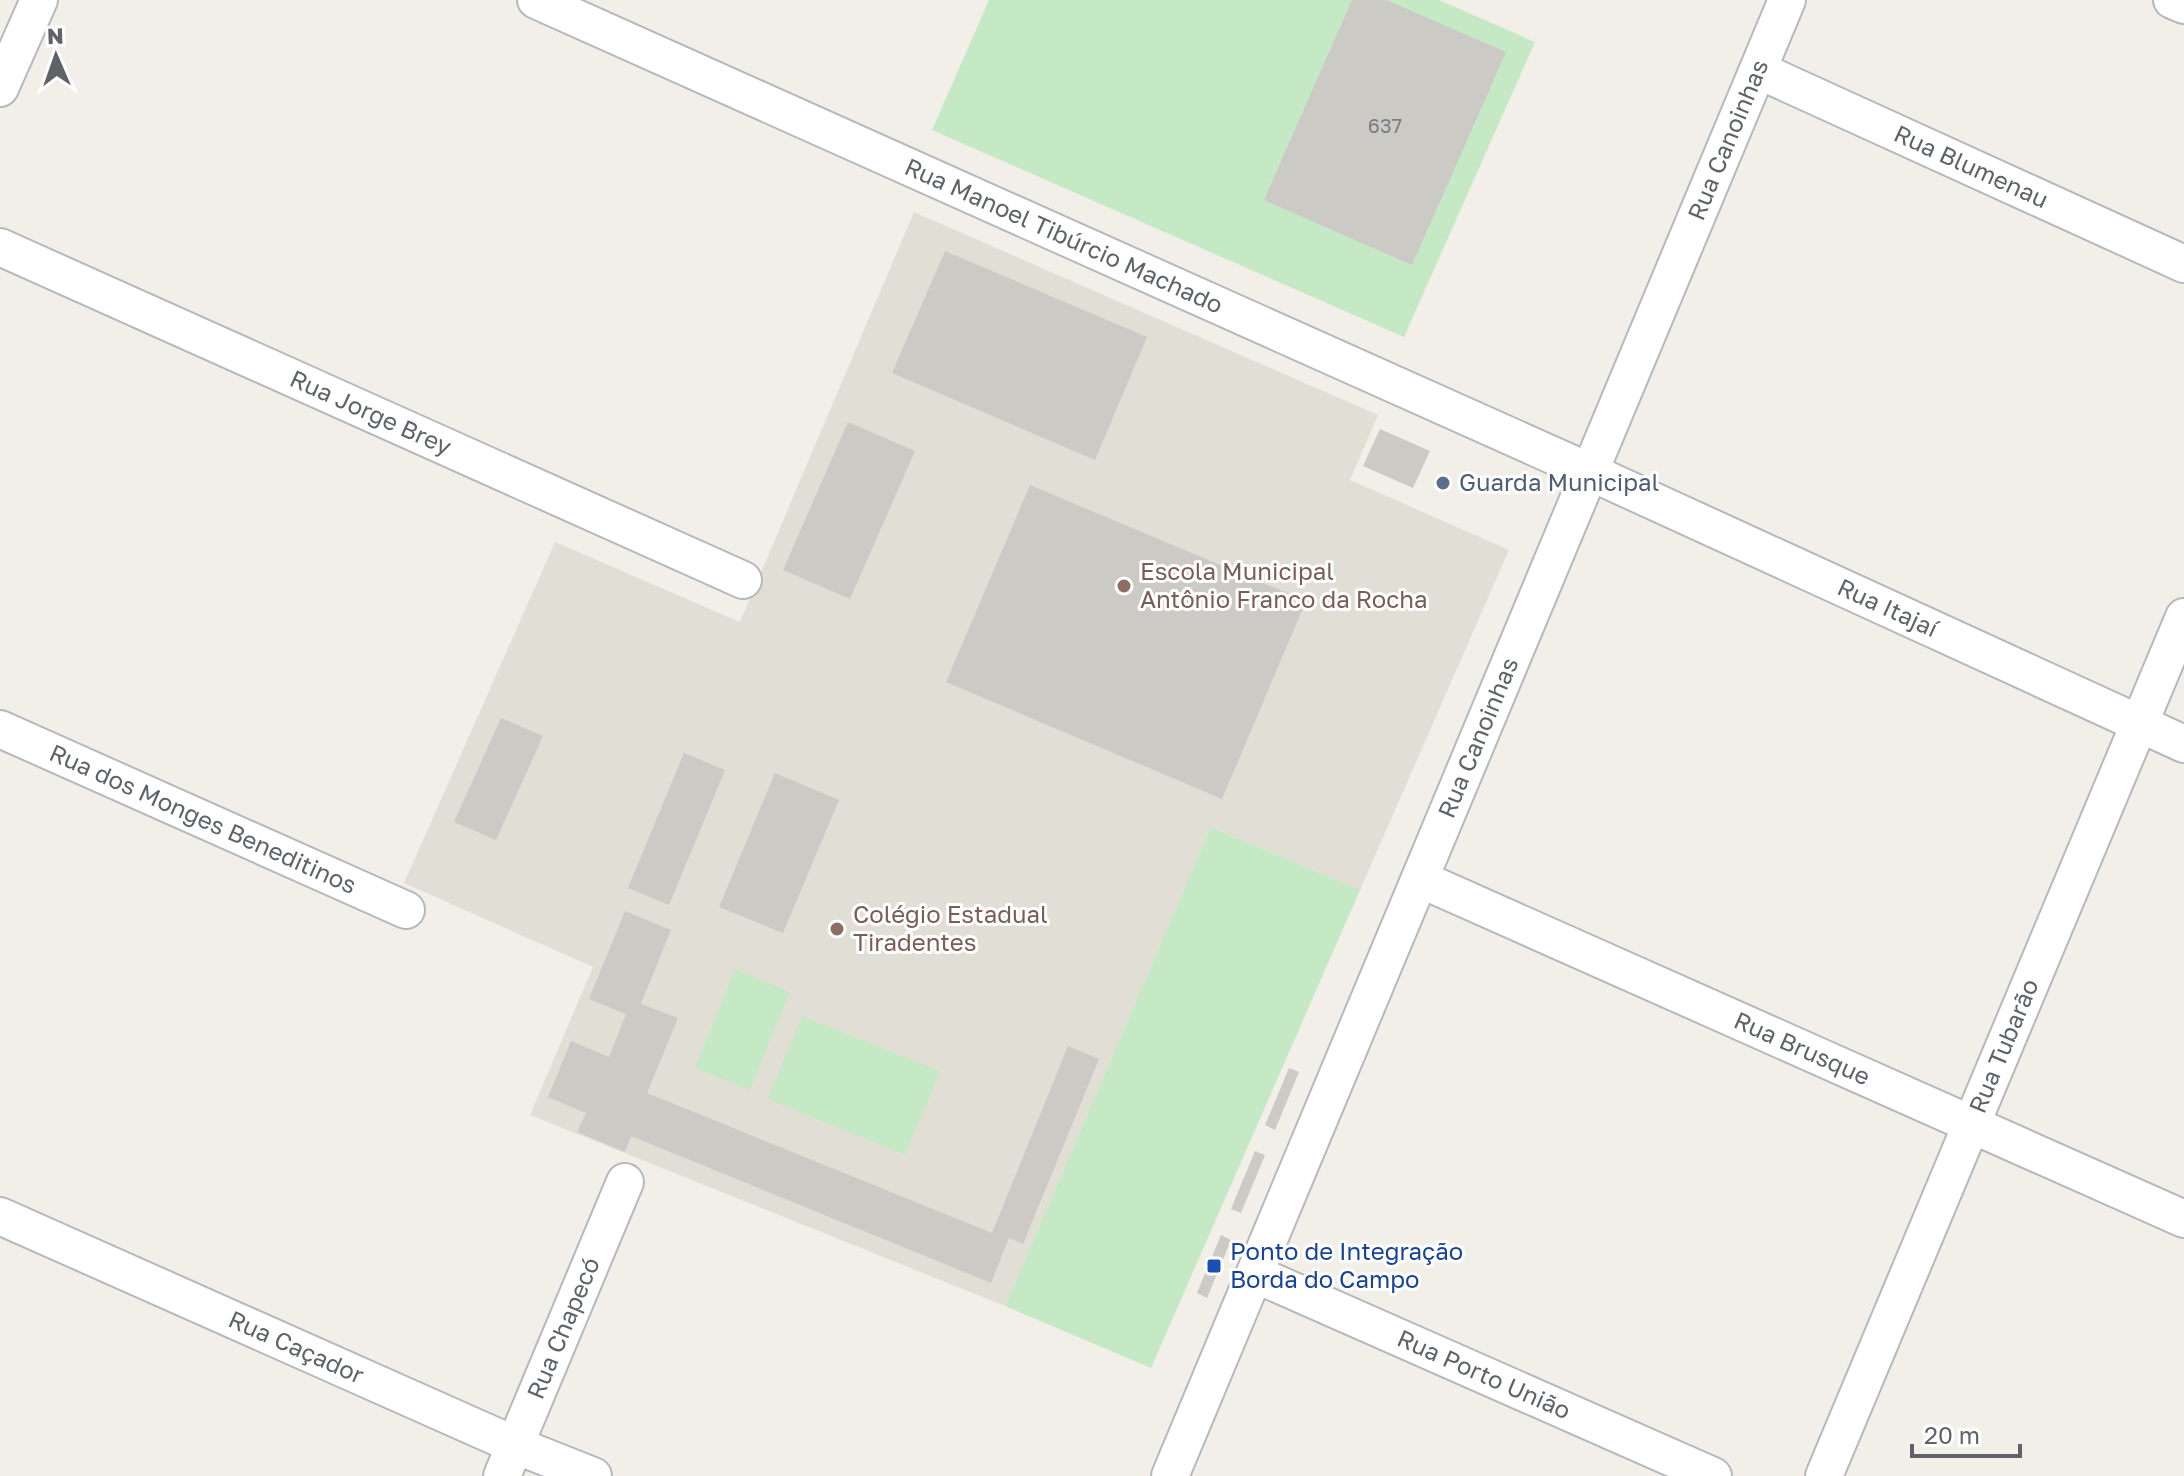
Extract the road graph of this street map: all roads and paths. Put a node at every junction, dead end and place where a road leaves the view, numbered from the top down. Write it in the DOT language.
graph roads {
  1 [pos="39,0"];
  2 [pos="536,0"];
  3 [pos="1787,0"];
  4 [pos="2172,0"];
  5 [pos="2184,5"];
  6 [pos="1758,70"];
  7 [pos="0,88"];
  8 [pos="0,247"];
  9 [pos="2184,264"];
  10 [pos="1590,472"];
  11 [pos="743,580"];
  12 [pos="2184,617"];
  13 [pos="2139,724"];
  14 [pos="0,729"];
  15 [pos="2184,744"];
  16 [pos="1420,879"];
  17 [pos="406,910"];
  18 [pos="1972,1124"];
  19 [pos="625,1182"];
  20 [pos="0,1216"];
  21 [pos="2184,1219"];
  22 [pos="1255,1274"];
  23 [pos="508,1461"];
  24 [pos="593,1476"];
  25 [pos="1170,1476"];
  26 [pos="1713,1476"];
  27 [pos="1824,1476"];
  1 -- 7 [label="street"];
  2 -- 10 [label="street, Rua Manoel Tibúrcio Machado"];
  3 -- 6 [label="street, Rua Canoinhas"];
  4 -- 5 [label="street"];
  6 -- 9 [label="street, Rua Blumenau"];
  6 -- 10 [label="street, Rua Canoinhas"];
  8 -- 11 [label="street, Rua Jorge Brey"];
  10 -- 13 [label="street, Rua Itajaí"];
  10 -- 16 [label="street, Rua Canoinhas"];
  12 -- 13 [label="street, Rua Tubarão"];
  13 -- 15 [label="street, Rua Itajaí"];
  13 -- 18 [label="street, Rua Tubarão"];
  14 -- 17 [label="street, Rua dos Monges Beneditinos"];
  16 -- 18 [label="street, Rua Brusque"];
  16 -- 22 [label="street, Rua Canoinhas"];
  18 -- 21 [label="street, Rua Brusque"];
  18 -- 27 [label="street, Rua Tubarão"];
  19 -- 23 [label="street, Rua Chapecó"];
  20 -- 23 [label="street, Rua Caçador"];
  22 -- 25 [label="street, Rua Canoinhas"];
  22 -- 26 [label="street, Rua Porto União"];
  23 -- 24 [label="street, Rua Caçador"];
}
